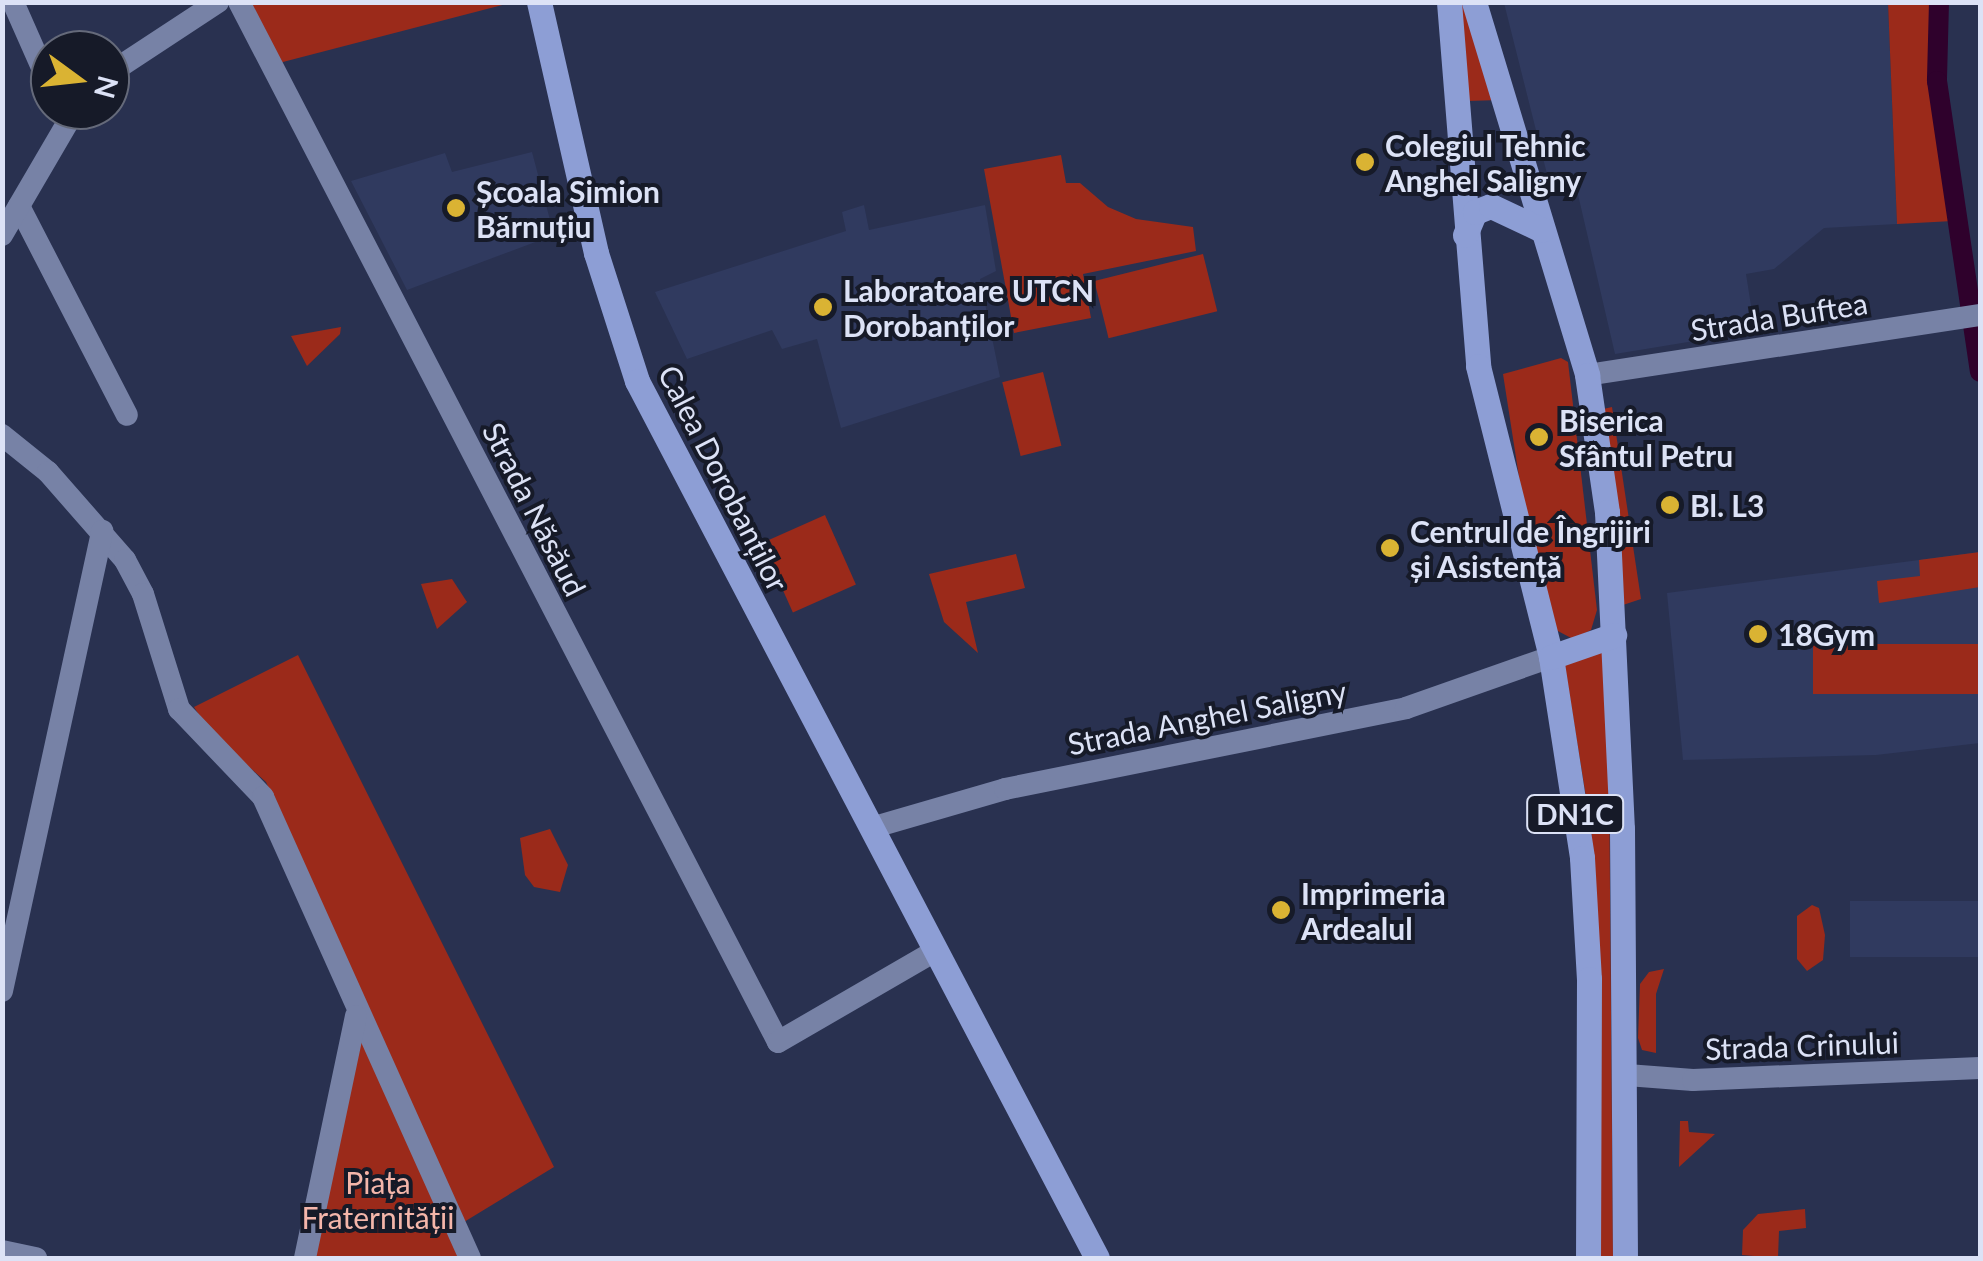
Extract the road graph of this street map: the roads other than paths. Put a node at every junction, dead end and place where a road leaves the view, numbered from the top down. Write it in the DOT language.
graph roads {
  1 [pos="14,2"];
  2 [pos="218,2"];
  3 [pos="239,2"];
  4 [pos="538,2"];
  5 [pos="1449,2"];
  6 [pos="1474,2"];
  7 [pos="30,39"];
  8 [pos="130,61"];
  9 [pos="60,130"];
  10 [pos="19,206"];
  11 [pos="1542,230"];
  12 [pos="2,235"];
  13 [pos="1464,236"];
  14 [pos="1980,315"];
  15 [pos="1587,375"];
  16 [pos="127,415"];
  17 [pos="2,436"];
  18 [pos="102,531"];
  19 [pos="1614,635"];
  20 [pos="1551,657"];
  21 [pos="871,828"];
  22 [pos="12,899"];
  23 [pos="934,951"];
  24 [pos="2,991"];
  25 [pos="356,1016"];
  26 [pos="1980,1068"];
  27 [pos="1626,1075"];
  28 [pos="2,1251"];
  29 [pos="36,1258"];
  30 [pos="305,1258"];
  31 [pos="470,1258"];
  32 [pos="1098,1258"];
  33 [pos="1588,1258"];
  34 [pos="1626,1258"];
  1 -- 7 [label="street"];
  2 -- 8 [label="street"];
  3 -- 23 [label="street, Strada Năsăud"];
  4 -- 21 [label="main road, Calea Dorobanților"];
  5 -- 13 [label="main road, DN1C"];
  6 -- 11 [label="main road, DN1C"];
  9 -- 10 [label="street"];
  10 -- 12 [label="street"];
  10 -- 16 [label="street"];
  11 -- 13 [label="main road"];
  11 -- 15 [label="main road, DN1C"];
  13 -- 20 [label="main road, DN1C"];
  14 -- 15 [label="street, Strada Buftea"];
  15 -- 19 [label="main road, DN1C"];
  17 -- 18 [label="street"];
  18 -- 22 [label="street"];
  18 -- 25 [label="street"];
  19 -- 20 [label="main road"];
  19 -- 27 [label="main road, DN1C"];
  20 -- 21 [label="street, Strada Anghel Saligny"];
  20 -- 33 [label="main road, DN1C"];
  21 -- 23 [label="main road, Calea Dorobanților"];
  22 -- 24 [label="street"];
  23 -- 32 [label="main road, Calea Dorobanților"];
  25 -- 30 [label="street"];
  25 -- 31 [label="street"];
  26 -- 27 [label="street, Strada Crinului"];
  27 -- 34 [label="main road, DN1C"];
  28 -- 29 [label="street"];
}
